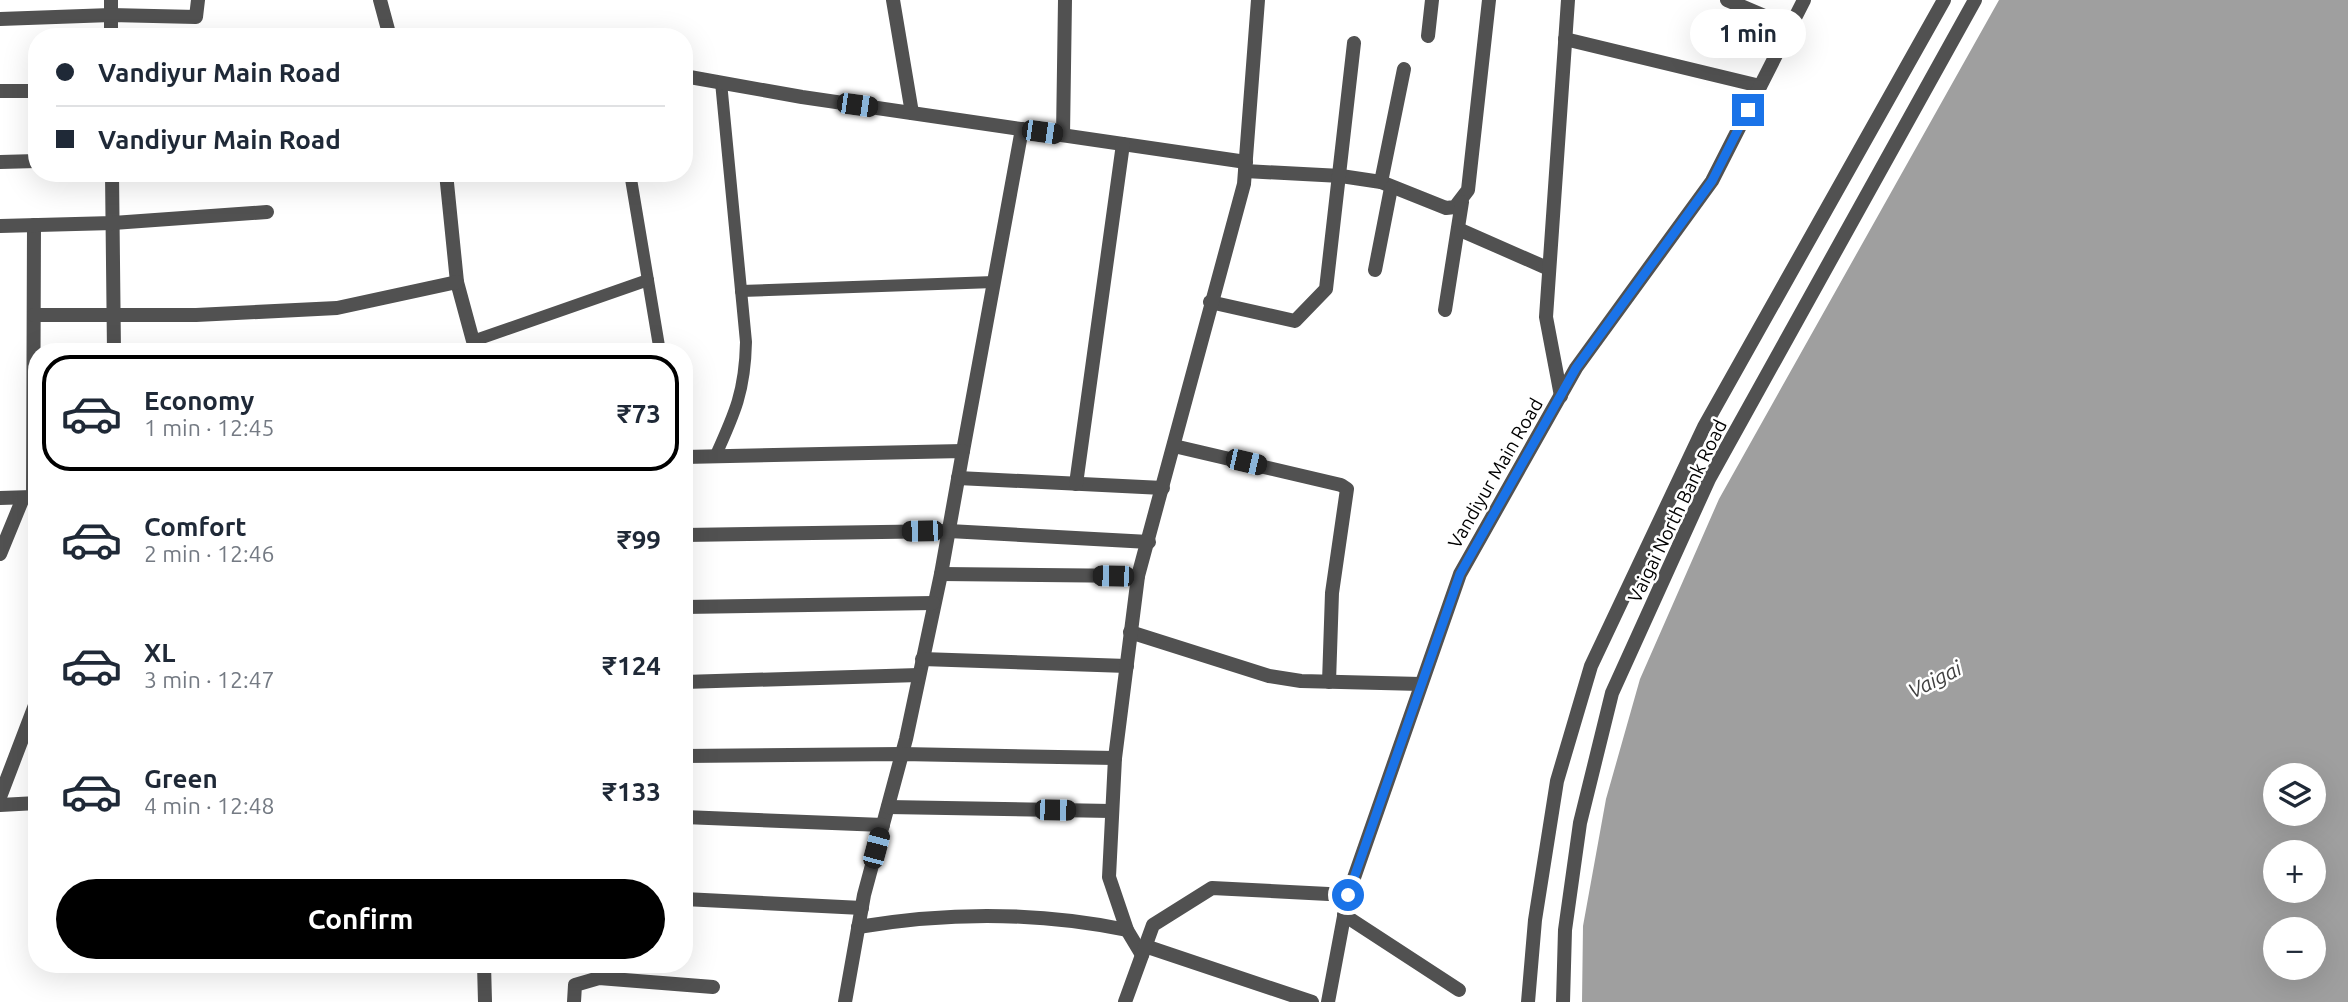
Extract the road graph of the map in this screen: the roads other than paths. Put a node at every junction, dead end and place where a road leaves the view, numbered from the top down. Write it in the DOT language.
graph roads {
  1 [pos="198,0"];
  2 [pos="380,0"];
  3 [pos="893,0"];
  4 [pos="1065,0"];
  5 [pos="1258,0"];
  6 [pos="1432,0"];
  7 [pos="1489,0"];
  8 [pos="1568,0"];
  9 [pos="1727,0"];
  10 [pos="1804,0"];
  11 [pos="1944,0"];
  12 [pos="1975,0"];
  13 [pos="111,7"];
  14 [pos="0,19"];
  15 [pos="1790,27"];
  16 [pos="111,28"];
  17 [pos="388,28"];
  18 [pos="1428,36"];
  19 [pos="1566,39"];
  20 [pos="1354,43"];
  21 [pos="1404,69"];
  22 [pos="693,77"];
  23 [pos="721,82"];
  24 [pos="1760,86"];
  25 [pos="0,91"];
  26 [pos="28,91"];
  27 [pos="912,113"];
  28 [pos="1022,129"];
  29 [pos="1063,135"];
  30 [pos="1123,144"];
  31 [pos="28,161"];
  32 [pos="0,162"];
  33 [pos="1245,166"];
  34 [pos="1341,176"];
  35 [pos="112,182"];
  36 [pos="447,182"];
  37 [pos="632,182"];
  38 [pos="1386,185"];
  39 [pos="1462,202"];
  40 [pos="267,212"];
  41 [pos="113,223"];
  42 [pos="34,225"];
  43 [pos="0,226"];
  44 [pos="1458,229"];
  45 [pos="1547,268"];
  46 [pos="1376,271"];
  47 [pos="648,280"];
  48 [pos="457,282"];
  49 [pos="994,282"];
  50 [pos="741,291"];
  51 [pos="1210,302"];
  52 [pos="1445,310"];
  53 [pos="114,314"];
  54 [pos="34,315"];
  55 [pos="34,343"];
  56 [pos="114,343"];
  57 [pos="474,343"];
  58 [pos="483,343"];
  59 [pos="658,343"];
  60 [pos="1561,396"];
  61 [pos="1174,446"];
  62 [pos="963,451"];
  63 [pos="693,457"];
  64 [pos="715,457"];
  65 [pos="958,478"];
  66 [pos="1076,484"];
  67 [pos="1163,488"];
  68 [pos="28,497"];
  69 [pos="0,498"];
  70 [pos="28,503"];
  71 [pos="949,531"];
  72 [pos="693,535"];
  73 [pos="1149,541"];
  74 [pos="0,554"];
  75 [pos="942,574"];
  76 [pos="1138,576"];
  77 [pos="933,603"];
  78 [pos="693,607"];
  79 [pos="1130,632"];
  80 [pos="922,659"];
  81 [pos="1127,666"];
  82 [pos="919,675"];
  83 [pos="693,682"];
  84 [pos="1329,682"];
  85 [pos="1421,684"];
  86 [pos="28,730"];
  87 [pos="902,754"];
  88 [pos="693,756"];
  89 [pos="1115,758"];
  90 [pos="0,797"];
  91 [pos="28,803"];
  92 [pos="0,805"];
  93 [pos="888,807"];
  94 [pos="1111,811"];
  95 [pos="693,817"];
  96 [pos="883,825"];
  97 [pos="1348,895"];
  98 [pos="693,899"];
  99 [pos="862,908"];
  100 [pos="1344,915"];
  101 [pos="858,926"];
  102 [pos="1127,930"];
  103 [pos="1144,950"];
  104 [pos="484,973"];
  105 [pos="713,987"];
  106 [pos="1459,990"];
  107 [pos="485,1002"];
  108 [pos="574,1002"];
  109 [pos="845,1002"];
  110 [pos="1125,1002"];
  111 [pos="1312,1002"];
  112 [pos="1328,1002"];
  113 [pos="1528,1002"];
  114 [pos="1563,1002"];
  1 -- 13 [label="street"];
  2 -- 17 [label="street"];
  3 -- 27 [label="street"];
  4 -- 29 [label="street"];
  5 -- 33 [label="street"];
  6 -- 18 [label="street"];
  7 -- 39 [label="street"];
  8 -- 19 [label="street"];
  9 -- 15 [label="street"];
  10 -- 15 [label="street, Vandiyur Main Road"];
  11 -- 113 [label="street, Vaigai North Bank Road"];
  12 -- 114 [label="street, Vaigai North Bank Road"];
  13 -- 14 [label="street"];
  13 -- 16 [label="street"];
  15 -- 24 [label="street, Vandiyur Main Road"];
  19 -- 24 [label="street"];
  19 -- 45 [label="street"];
  20 -- 34 [label="street"];
  21 -- 38 [label="street"];
  22 -- 23 [label="street"];
  23 -- 27 [label="street"];
  23 -- 50 [label="lane"];
  24 -- 60 [label="street, Vandiyur Main Road"];
  25 -- 26 [label="street"];
  27 -- 28 [label="street"];
  28 -- 29 [label="street"];
  28 -- 49 [label="street"];
  29 -- 30 [label="street"];
  30 -- 33 [label="street"];
  30 -- 66 [label="street"];
  31 -- 32 [label="street"];
  33 -- 34 [label="street"];
  33 -- 51 [label="street"];
  34 -- 38 [label="street"];
  34 -- 51 [label="street"];
  35 -- 41 [label="street"];
  36 -- 48 [label="street"];
  37 -- 47 [label="lane"];
  38 -- 39 [label="street"];
  38 -- 46 [label="street"];
  39 -- 44 [label="street"];
  40 -- 41 [label="street"];
  41 -- 42 [label="street"];
  41 -- 53 [label="street"];
  42 -- 43 [label="street"];
  42 -- 54 [label="street"];
  44 -- 45 [label="street"];
  44 -- 52 [label="street"];
  45 -- 60 [label="street"];
  47 -- 58 [label="lane"];
  47 -- 59 [label="lane"];
  48 -- 53 [label="street"];
  48 -- 57 [label="street"];
  49 -- 50 [label="lane"];
  49 -- 62 [label="street"];
  50 -- 64 [label="lane"];
  51 -- 61 [label="street"];
  53 -- 54 [label="street"];
  53 -- 56 [label="street"];
  54 -- 55 [label="street"];
  60 -- 85 [label="street, Vandiyur Main Road"];
  61 -- 67 [label="street"];
  61 -- 84 [label="street"];
  62 -- 64 [label="street"];
  62 -- 65 [label="street"];
  63 -- 64 [label="street"];
  65 -- 66 [label="street"];
  65 -- 71 [label="street"];
  66 -- 67 [label="street"];
  67 -- 73 [label="street"];
  68 -- 69 [label="street"];
  70 -- 74 [label="street"];
  71 -- 72 [label="street"];
  71 -- 73 [label="street"];
  71 -- 75 [label="street"];
  73 -- 76 [label="street"];
  75 -- 76 [label="street"];
  75 -- 77 [label="street"];
  76 -- 79 [label="street"];
  77 -- 78 [label="street"];
  77 -- 80 [label="street"];
  79 -- 81 [label="street"];
  79 -- 84 [label="street"];
  80 -- 81 [label="street"];
  80 -- 82 [label="street"];
  81 -- 89 [label="street"];
  82 -- 83 [label="street"];
  82 -- 87 [label="street"];
  84 -- 85 [label="street"];
  85 -- 97 [label="street, Vandiyur Main Road"];
  86 -- 90 [label="street"];
  87 -- 88 [label="street"];
  87 -- 89 [label="street"];
  87 -- 93 [label="street"];
  89 -- 94 [label="street"];
  91 -- 92 [label="street"];
  93 -- 94 [label="street"];
  93 -- 96 [label="street"];
  94 -- 102 [label="street"];
  95 -- 96 [label="street"];
  96 -- 99 [label="street"];
  97 -- 100 [label="street, Vandiyur Main Road"];
  97 -- 103 [label="street"];
  98 -- 99 [label="street"];
  99 -- 101 [label="street"];
  100 -- 106 [label="street"];
  100 -- 112 [label="street, Vandiyur Main Road"];
  101 -- 102 [label="street"];
  101 -- 109 [label="street"];
  102 -- 103 [label="street"];
  103 -- 110 [label="street"];
  103 -- 111 [label="street"];
  104 -- 107 [label="street"];
  105 -- 108 [label="street"];
}
